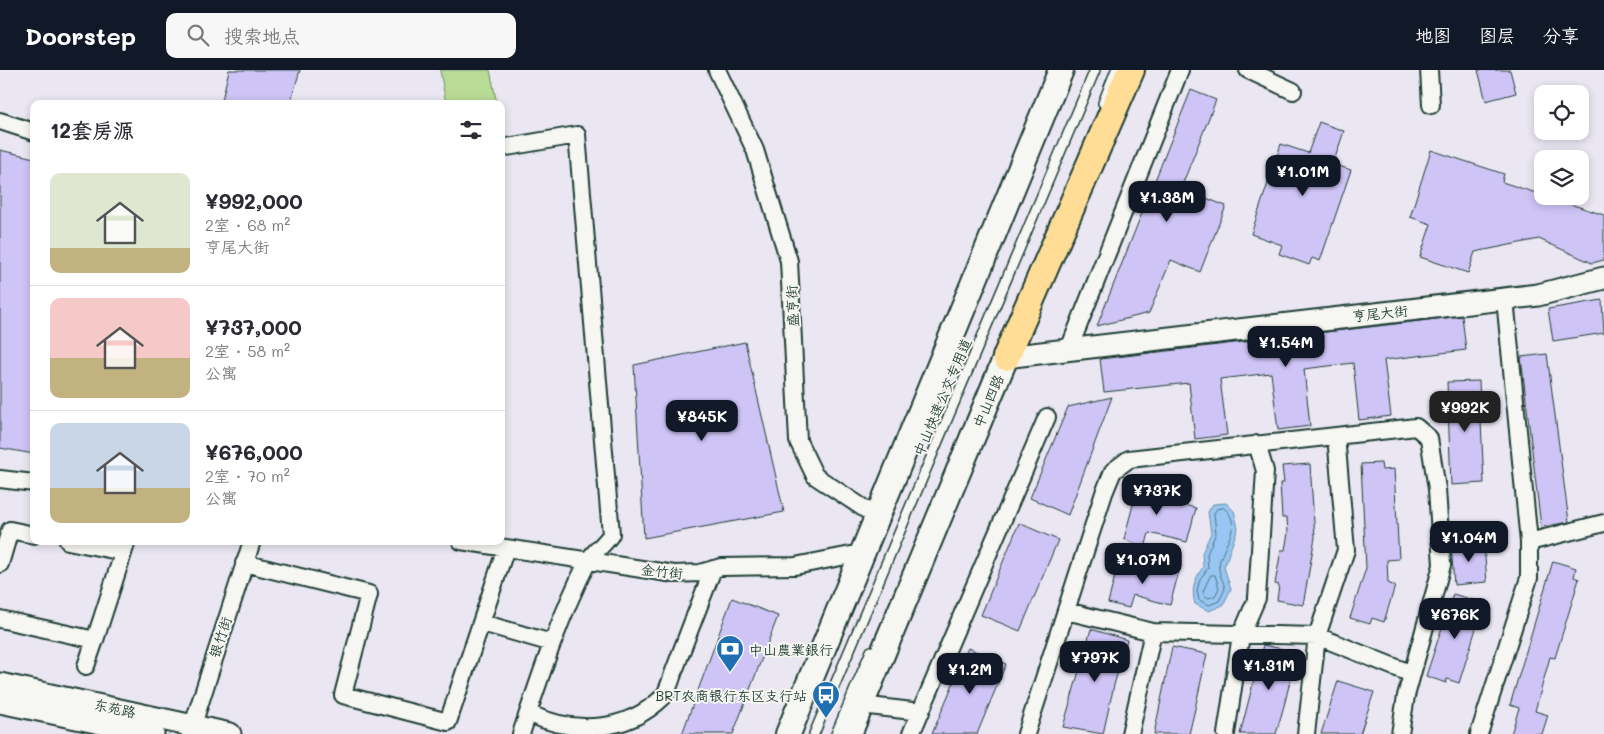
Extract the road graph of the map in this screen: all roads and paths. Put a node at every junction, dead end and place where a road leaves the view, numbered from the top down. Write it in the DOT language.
graph roads {
  1 [pos="717,70"];
  2 [pos="1061,70"];
  3 [pos="1095,70"];
  4 [pos="1116,70"];
  5 [pos="1131,70"];
  6 [pos="1180,70"];
  7 [pos="1248,70"];
  8 [pos="1429,70"];
  9 [pos="1293,91"];
  10 [pos="1432,105"];
  11 [pos="1097,115"];
  12 [pos="0,121"];
  13 [pos="30,131"];
  14 [pos="505,147"];
  15 [pos="1604,278"];
  16 [pos="1505,299"];
  17 [pos="1069,349"];
  18 [pos="1006,357"];
  19 [pos="983,386"];
  20 [pos="1047,417"];
  21 [pos="1336,436"];
  22 [pos="1257,444"];
  23 [pos="0,479"];
  24 [pos="30,483"];
  25 [pos="877,517"];
  26 [pos="1604,523"];
  27 [pos="30,533"];
  28 [pos="1529,542"];
  29 [pos="106,545"];
  30 [pos="251,545"];
  31 [pos="487,545"];
  32 [pos="125,547"];
  33 [pos="506,548"];
  34 [pos="861,553"];
  35 [pos="588,561"];
  36 [pos="244,563"];
  37 [pos="0,564"];
  38 [pos="713,569"];
  39 [pos="1066,611"];
  40 [pos="0,619"];
  41 [pos="482,623"];
  42 [pos="1153,632"];
  43 [pos="1241,634"];
  44 [pos="1317,636"];
  45 [pos="95,640"];
  46 [pos="874,642"];
  47 [pos="552,643"];
  48 [pos="86,666"];
  49 [pos="1412,674"];
  50 [pos="0,684"];
  51 [pos="0,702"];
  52 [pos="861,705"];
  53 [pos="921,712"];
  54 [pos="528,713"];
  55 [pos="191,729"];
  56 [pos="153,734"];
  57 [pos="230,734"];
  58 [pos="520,734"];
  59 [pos="788,734"];
  60 [pos="814,734"];
  61 [pos="836,734"];
  62 [pos="849,734"];
  63 [pos="912,734"];
  64 [pos="1026,734"];
  65 [pos="1130,734"];
  66 [pos="1226,734"];
  67 [pos="1306,734"];
  68 [pos="1400,734"];
  69 [pos="1478,734"];
  1 -- 25 [label="street, 盛亨街"];
  2 -- 25 [label="main road"];
  3 -- 60 [label="lane, 中山快速公交专用道"];
  4 -- 11 [label="lane"];
  5 -- 18 [label="main road, 中山四路"];
  6 -- 17 [label="street"];
  7 -- 9 [label="street"];
  8 -- 10 [label="street"];
  12 -- 13 [label="street"];
  14 -- 35 [label="street"];
  15 -- 16 [label="street, 亨尾大街"];
  16 -- 17 [label="street, 亨尾大街"];
  16 -- 28 [label="street"];
  17 -- 18 [label="street, 亨尾大街"];
  18 -- 19 [label="lane"];
  18 -- 52 [label="main road, 中山四路"];
  20 -- 53 [label="street"];
  21 -- 22 [label="street"];
  21 -- 44 [label="street"];
  21 -- 49 [label="street"];
  22 -- 39 [label="street"];
  22 -- 43 [label="street"];
  23 -- 24 [label="street"];
  25 -- 34 [label="main road"];
  26 -- 28 [label="street"];
  27 -- 37 [label="street"];
  28 -- 69 [label="street"];
  29 -- 32 [label="street"];
  30 -- 36 [label="street, 银竹街"];
  31 -- 33 [label="street, 金竹街"];
  32 -- 45 [label="street"];
  33 -- 35 [label="street, 金竹街"];
  33 -- 41 [label="street"];
  34 -- 38 [label="street, 金竹街"];
  34 -- 59 [label="main road"];
  35 -- 38 [label="street, 金竹街"];
  35 -- 47 [label="street"];
  36 -- 41 [label="street"];
  36 -- 55 [label="street, 银竹街"];
  38 -- 54 [label="street"];
  39 -- 42 [label="street"];
  39 -- 64 [label="street"];
  40 -- 45 [label="street"];
  41 -- 47 [label="street"];
  42 -- 43 [label="street"];
  42 -- 65 [label="street"];
  43 -- 44 [label="street"];
  43 -- 66 [label="street"];
  44 -- 49 [label="street"];
  44 -- 67 [label="street"];
  45 -- 48 [label="street"];
  46 -- 61 [label="lane"];
  47 -- 54 [label="street"];
  49 -- 68 [label="street"];
  50 -- 55 [label="street, 东苑路"];
  51 -- 56 [label="street, 东苑路"];
  52 -- 53 [label="street"];
  52 -- 62 [label="main road, 中山四路"];
  53 -- 63 [label="street"];
  54 -- 58 [label="street"];
  55 -- 57 [label="street, 东苑路"];
}
